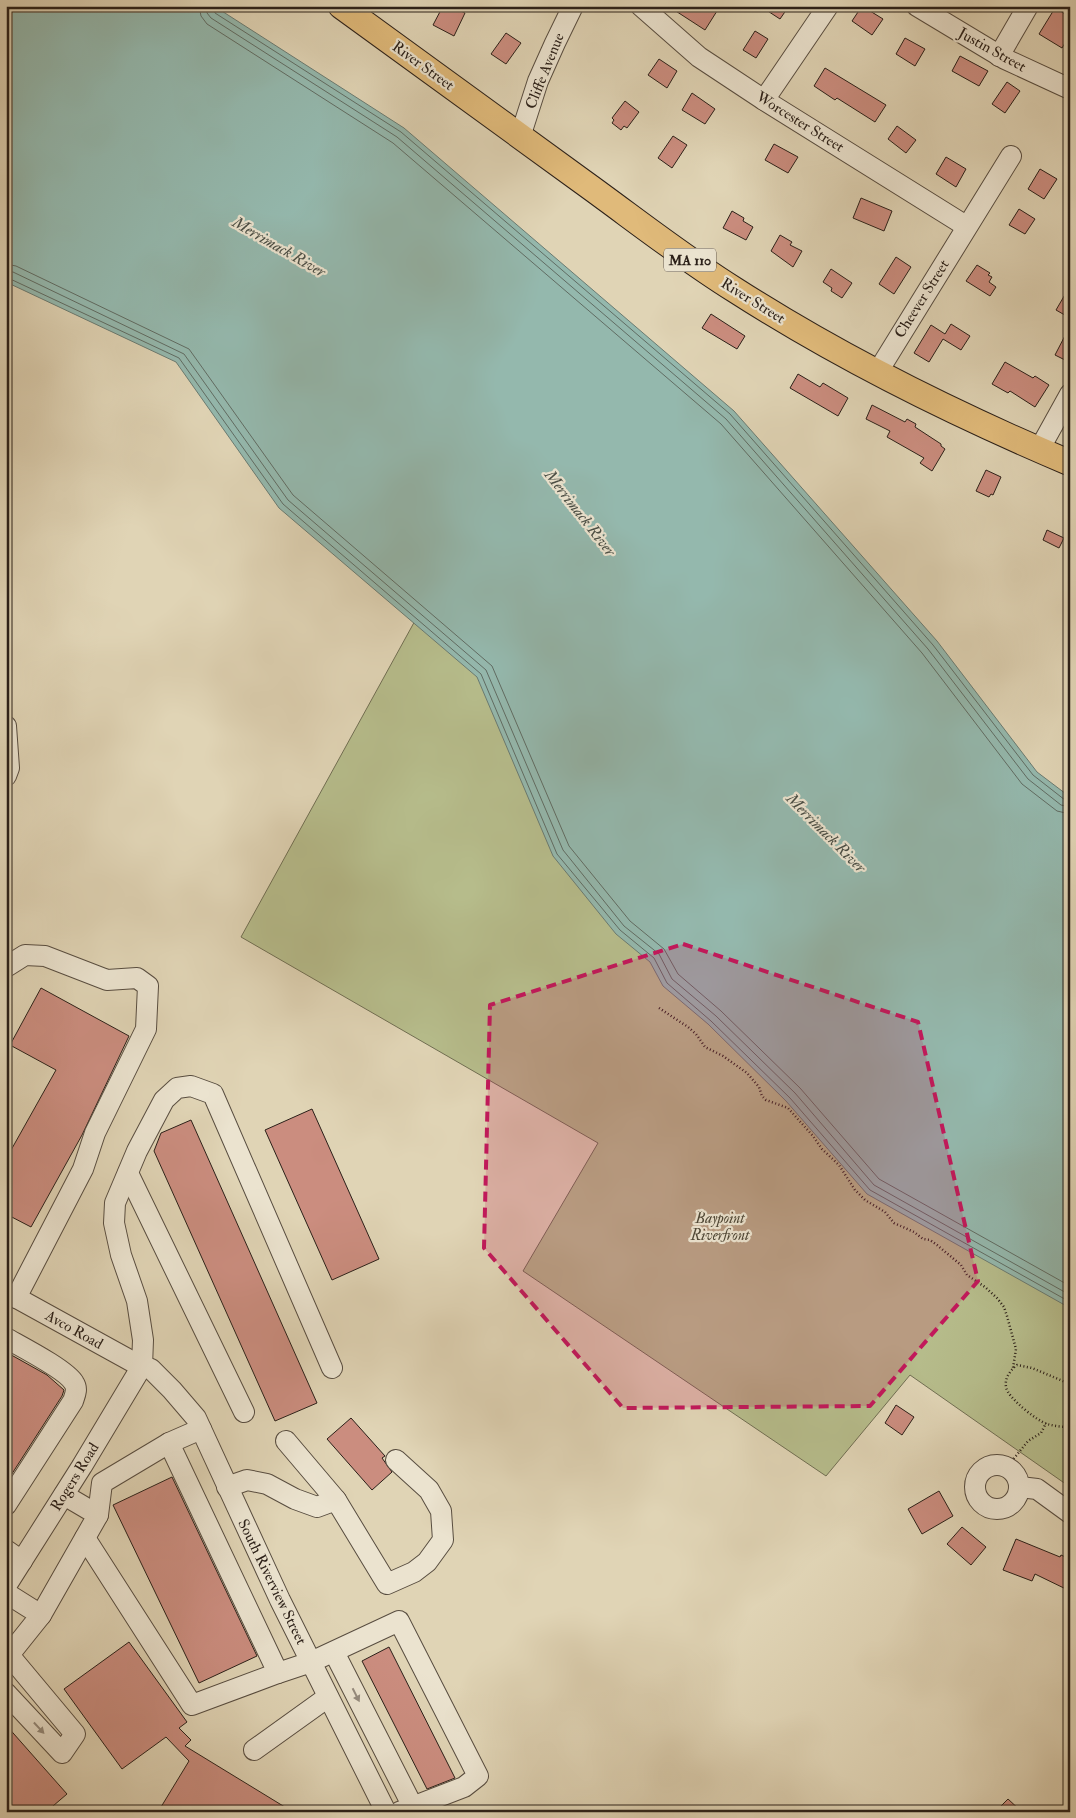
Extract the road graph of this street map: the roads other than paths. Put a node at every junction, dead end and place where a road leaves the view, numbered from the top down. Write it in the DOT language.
graph roads {
  1 [pos="341,6"];
  2 [pos="573,6"];
  3 [pos="828,6"];
  4 [pos="917,6"];
  5 [pos="1028,6"];
  6 [pos="644,7"];
  7 [pos="999,56"];
  8 [pos="1070,89"];
  9 [pos="764,100"];
  10 [pos="520,137"];
  11 [pos="1011,156"];
  12 [pos="966,226"];
  13 [pos="877,373"];
  14 [pos="1070,394"];
  15 [pos="1039,450"];
  16 [pos="1070,463"];
  17 [pos="6,726"];
  18 [pos="6,776"];
  19 [pos="6,967"];
  20 [pos="128,1173"];
  21 [pos="11,1295"];
  22 [pos="6,1338"];
  23 [pos="142,1366"];
  24 [pos="332,1368"];
  25 [pos="244,1412"];
  26 [pos="201,1429"];
  27 [pos="286,1441"];
  28 [pos="169,1443"];
  29 [pos="396,1460"];
  30 [pos="227,1487"];
  31 [pos="1020,1487"];
  32 [pos="64,1495"];
  33 [pos="336,1500"];
  34 [pos="6,1505"];
  35 [pos="1070,1513"];
  36 [pos="98,1515"];
  37 [pos="85,1538"];
  38 [pos="14,1555"];
  39 [pos="6,1586"];
  40 [pos="6,1593"];
  41 [pos="41,1615"];
  42 [pos="334,1652"];
  43 [pos="311,1662"];
  44 [pos="278,1673"];
  45 [pos="6,1693"];
  46 [pos="328,1697"];
  47 [pos="254,1750"];
  48 [pos="406,1809"];
  49 [pos="386,1812"];
  1 -- 10 [label="main road, River Street / MA 110"];
  2 -- 10 [label="street, Cliffe Avenue"];
  3 -- 9 [label="street"];
  4 -- 7 [label="street, Justin Street"];
  5 -- 7 [label="street"];
  6 -- 9 [label="street, Worcester Street"];
  7 -- 8 [label="street, Justin Street"];
  9 -- 12 [label="street, Worcester Street"];
  10 -- 13 [label="main road, River Street / MA 110"];
  11 -- 12 [label="street, Cheever Street"];
  12 -- 13 [label="street, Cheever Street"];
  13 -- 15 [label="main road, River Street / MA 110"];
  14 -- 15 [label="street"];
  15 -- 16 [label="main road, River Street / MA 110"];
  17 -- 18 [label="street"];
  19 -- 21 [label="street"];
  20 -- 23 [label="street"];
  20 -- 24 [label="street"];
  20 -- 25 [label="street"];
  21 -- 23 [label="street, Avco Road"];
  22 -- 34 [label="street"];
  23 -- 26 [label="street, South Riverview Street"];
  23 -- 32 [label="street, Rogers Road"];
  26 -- 28 [label="street"];
  26 -- 30 [label="street, South Riverview Street"];
  27 -- 33 [label="street"];
  28 -- 36 [label="street"];
  28 -- 44 [label="street"];
  29 -- 33 [label="street"];
  30 -- 33 [label="street"];
  30 -- 43 [label="street, South Riverview Street"];
  31 -- 31 [label="street"];
  31 -- 35 [label="street"];
  32 -- 36 [label="street"];
  32 -- 38 [label="street, Rogers Road"];
  36 -- 37 [label="street"];
  37 -- 41 [label="street"];
  37 -- 44 [label="street"];
  38 -- 39 [label="street, Rogers Road"];
  40 -- 41 [label="street"];
  45 -- 41 [label="street, one-way"];
  42 -- 43 [label="street"];
  42 -- 48 [label="street, one-way"];
  42 -- 48 [label="street"];
  43 -- 44 [label="street"];
  43 -- 46 [label="street, South Riverview Street"];
  46 -- 47 [label="street"];
  46 -- 49 [label="street, South Riverview Street"];
}
